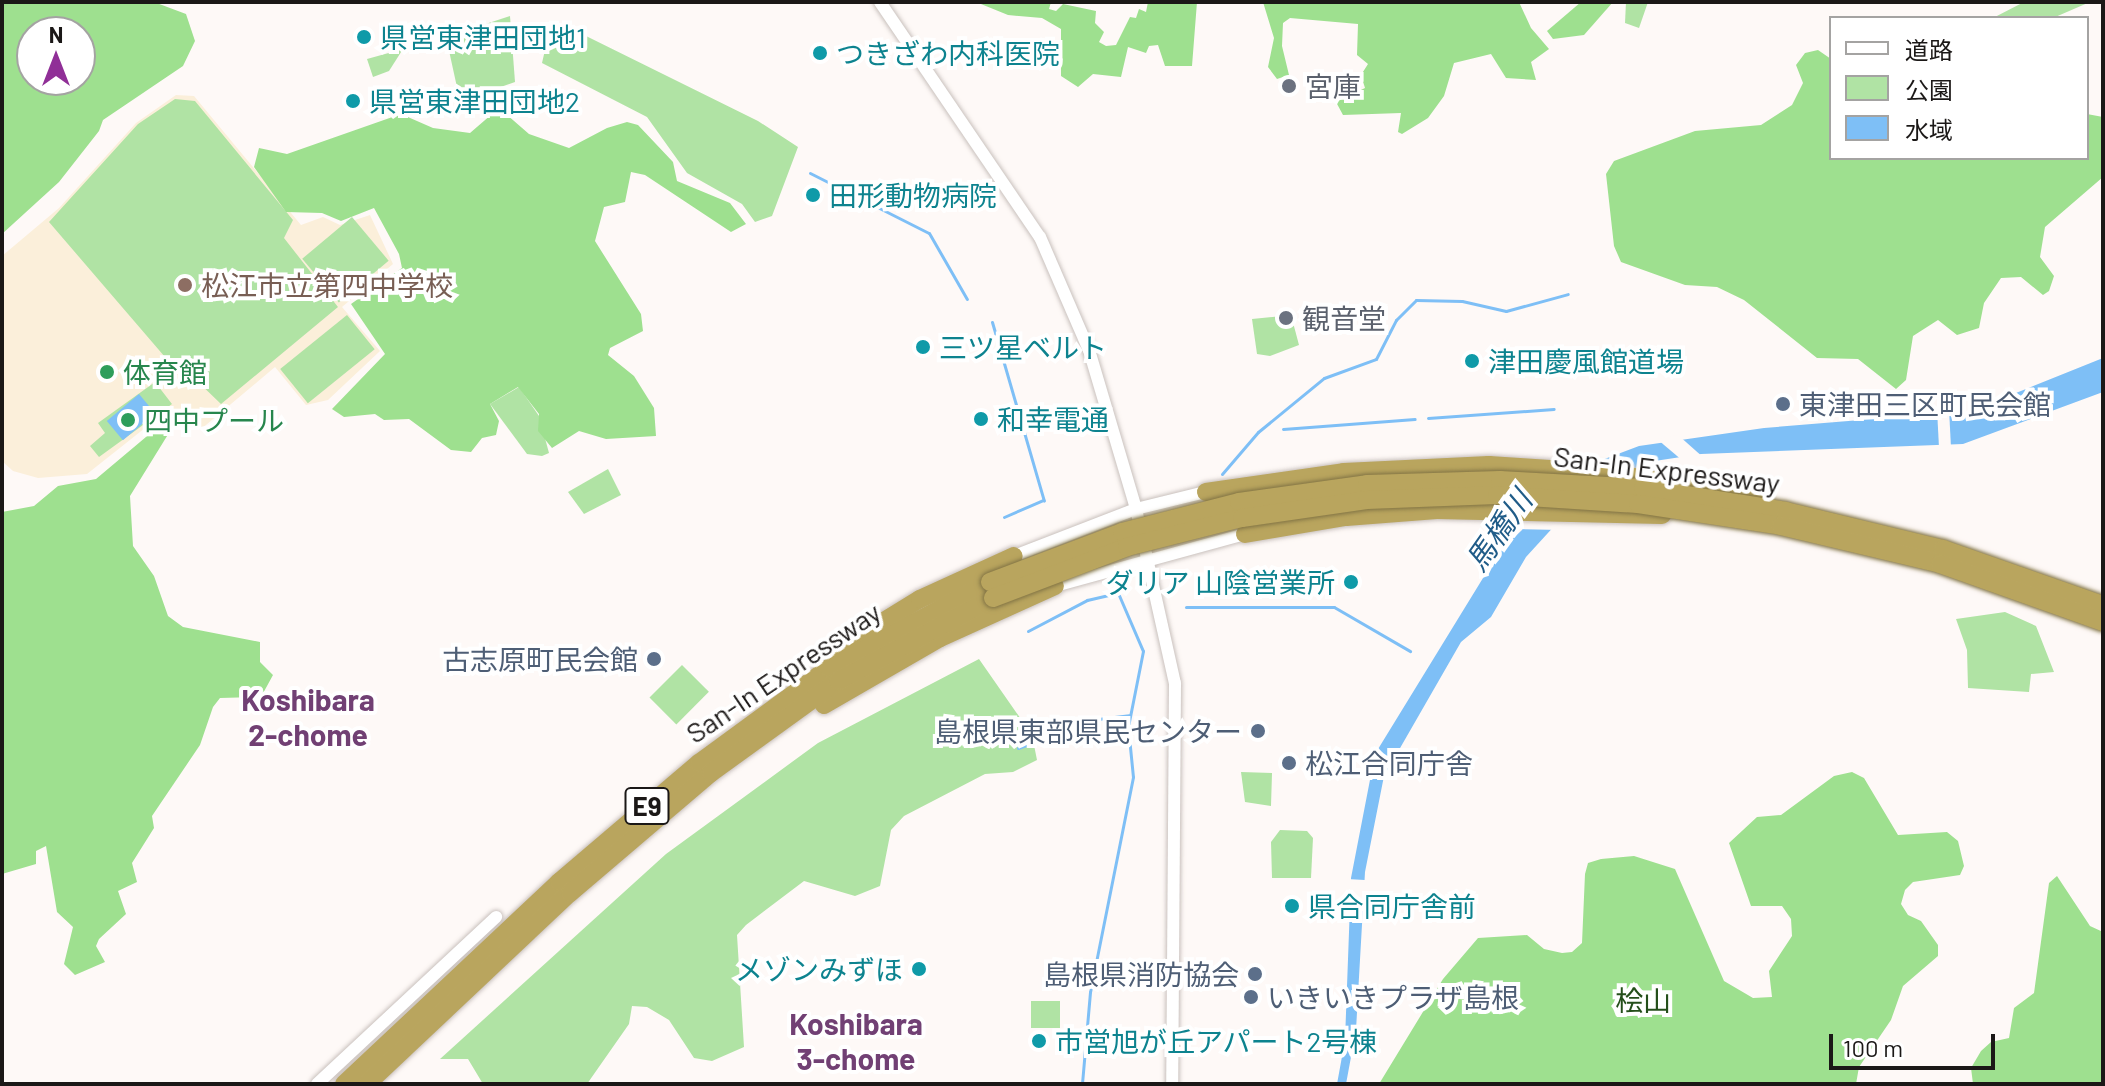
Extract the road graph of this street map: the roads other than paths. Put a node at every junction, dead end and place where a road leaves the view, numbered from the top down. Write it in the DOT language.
graph roads {
  1 [pos="880,2"];
  2 [pos="1206,492"];
  3 [pos="1136,509"];
  4 [pos="1781,526"];
  5 [pos="1876,531"];
  6 [pos="1245,534"];
  7 [pos="1014,556"];
  8 [pos="1148,557"];
  9 [pos="1055,586"];
  10 [pos="991,590"];
  11 [pos="2103,605"];
  12 [pos="2103,622"];
  13 [pos="699,763"];
  14 [pos="646,827"];
  15 [pos="496,917"];
  16 [pos="317,1084"];
  17 [pos="344,1084"];
  18 [pos="367,1084"];
  19 [pos="1172,1084"];
  1 -- 3 [label="street"];
  2 -- 3 [label="street"];
  2 -- 5 [label="highway, bridge"];
  3 -- 7 [label="street"];
  3 -- 8 [label="street"];
  4 -- 6 [label="highway, bridge"];
  4 -- 10 [label="highway, San-In Expressway / E9, bridge"];
  4 -- 12 [label="highway, San-In Expressway / E9, bridge"];
  5 -- 10 [label="highway, San-In Expressway / E9, bridge"];
  5 -- 11 [label="highway, San-In Expressway / E9, bridge"];
  6 -- 8 [label="street"];
  7 -- 13 [label="highway"];
  8 -- 9 [label="street"];
  8 -- 19 [label="street"];
  9 -- 14 [label="highway"];
  10 -- 13 [label="highway, San-In Expressway / E9"];
  10 -- 14 [label="highway, San-In Expressway / E9"];
  13 -- 17 [label="highway, San-In Expressway / E9"];
  14 -- 18 [label="highway, San-In Expressway / E9"];
  15 -- 16 [label="street"];
}
